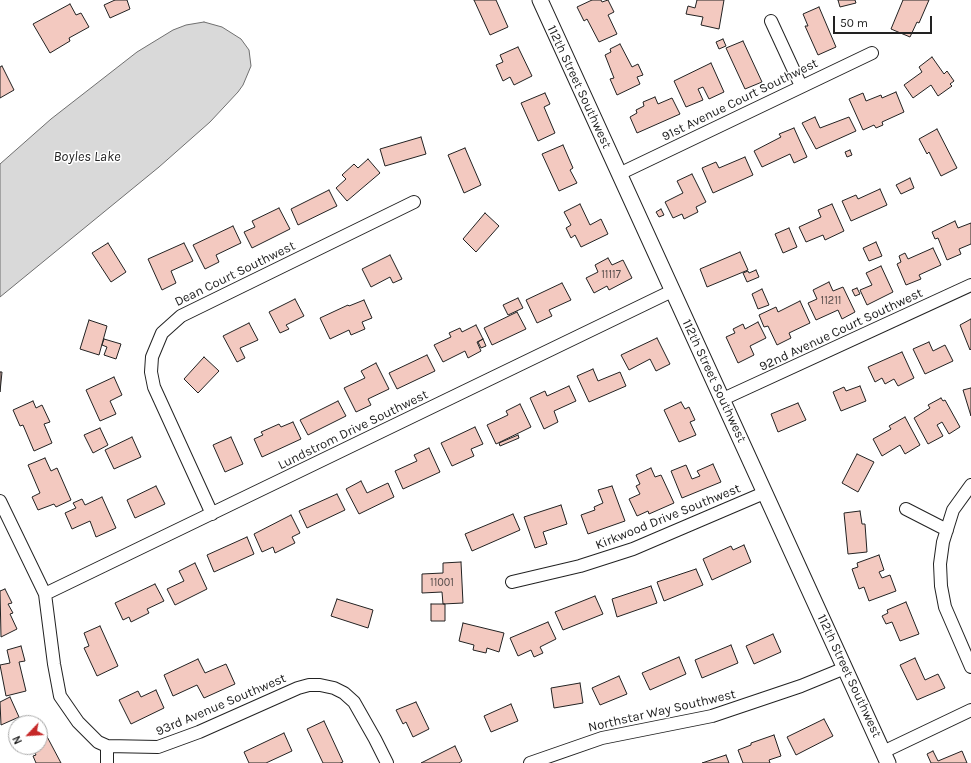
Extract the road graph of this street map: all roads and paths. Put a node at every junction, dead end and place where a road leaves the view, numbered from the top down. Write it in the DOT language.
graph roads {
  1 [pos="540,0"];
  2 [pos="771,21"];
  3 [pos="872,53"];
  4 [pos="801,86"];
  5 [pos="619,174"];
  6 [pos="414,202"];
  7 [pos="971,285"];
  8 [pos="672,291"];
  9 [pos="723,399"];
  10 [pos="971,485"];
  11 [pos="764,493"];
  12 [pos="0,501"];
  13 [pos="906,509"];
  14 [pos="212,514"];
  15 [pos="947,530"];
  16 [pos="512,582"];
  17 [pos="45,594"];
  18 [pos="971,667"];
  19 [pos="845,668"];
  20 [pos="971,710"];
  21 [pos="107,746"];
  22 [pos="886,757"];
  23 [pos="107,763"];
  24 [pos="387,763"];
  25 [pos="530,763"];
  1 -- 5 [label="street, 112th Street Southwest"];
  2 -- 4 [label="street"];
  3 -- 4 [label="street, 91st Avenue Court Southwest"];
  4 -- 5 [label="street, 91st Avenue Court Southwest"];
  5 -- 8 [label="street, 112th Street Southwest"];
  6 -- 14 [label="street, Dean Court Southwest"];
  7 -- 9 [label="street, 92nd Avenue Court Southwest"];
  8 -- 9 [label="street, 112th Street Southwest"];
  8 -- 14 [label="street, Lundstrom Drive Southwest"];
  9 -- 11 [label="street, 112th Street Southwest"];
  10 -- 15 [label="street"];
  11 -- 16 [label="street, Kirkwood Drive Southwest"];
  11 -- 19 [label="street, 112th Street Southwest"];
  12 -- 17 [label="street"];
  13 -- 15 [label="street"];
  14 -- 17 [label="street, Lundstrom Drive Southwest"];
  15 -- 18 [label="street"];
  17 -- 21 [label="street"];
  19 -- 22 [label="street, 112th Street Southwest"];
  19 -- 25 [label="street, Northstar Way Southwest"];
  20 -- 22 [label="street"];
  21 -- 23 [label="street"];
  21 -- 24 [label="street, 93rd Avenue Southwest"];
}
